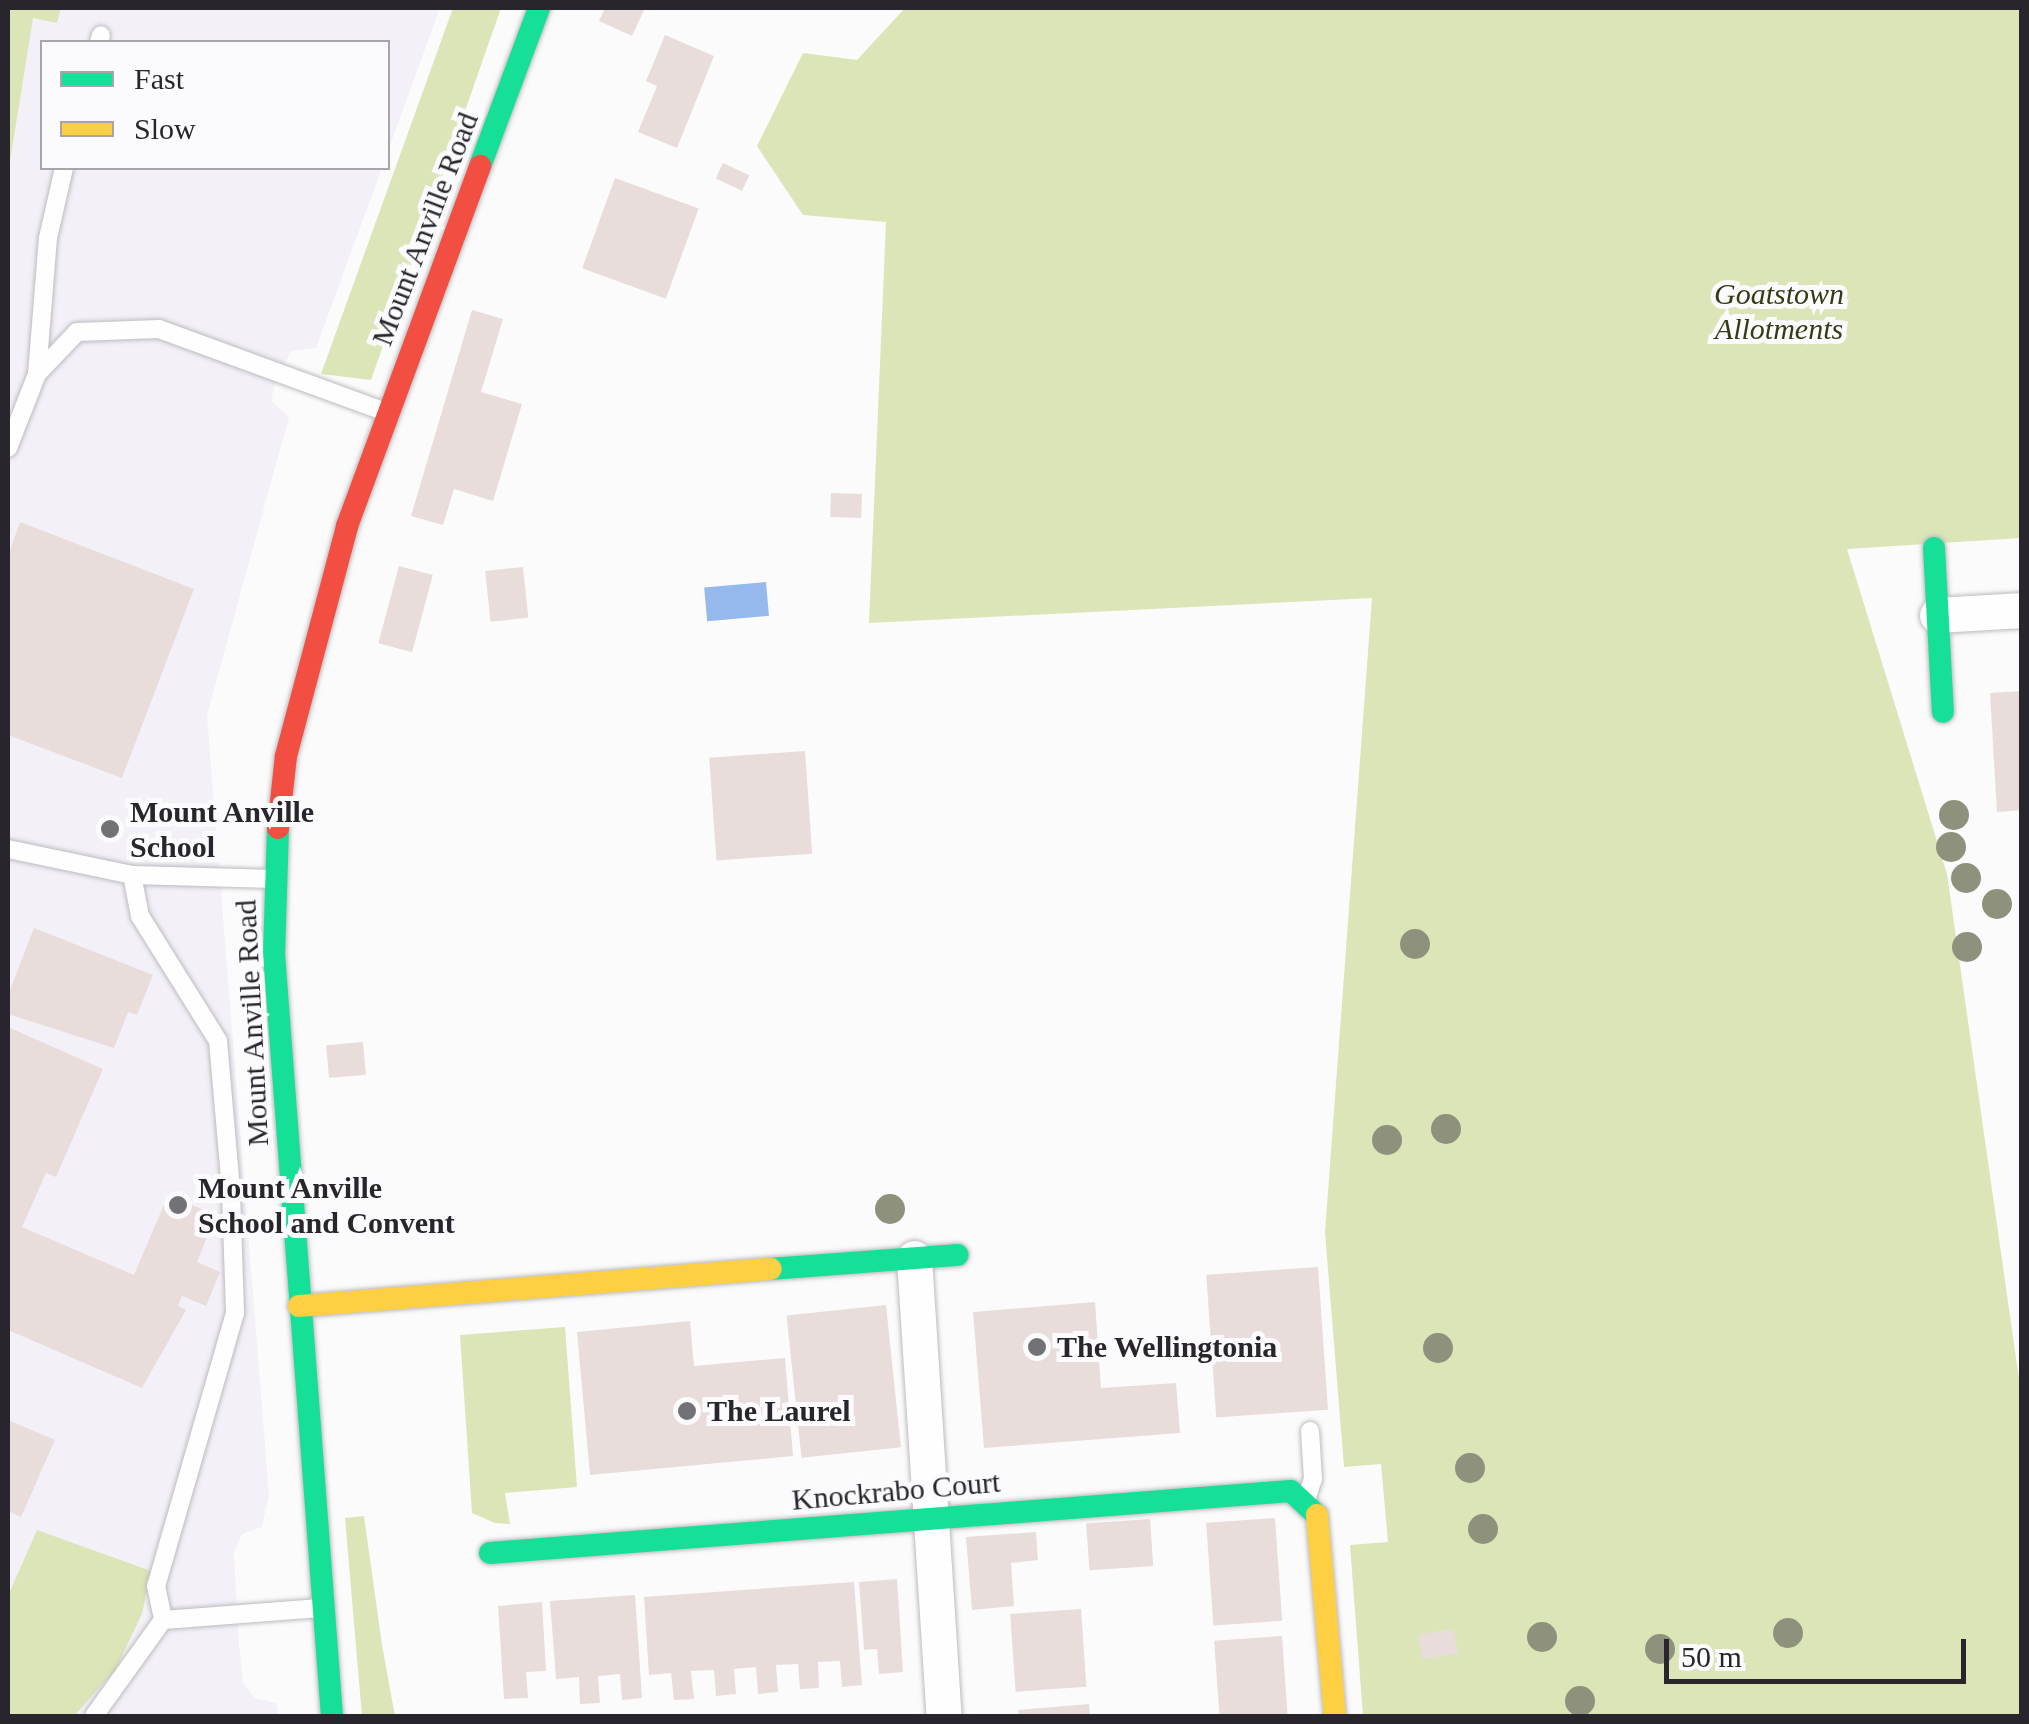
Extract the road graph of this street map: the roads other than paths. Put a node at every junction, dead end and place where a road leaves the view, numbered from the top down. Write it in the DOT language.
graph roads {
  1 [pos="538,8"];
  2 [pos="64,170"];
  3 [pos="37,374"];
  4 [pos="388,413"];
  5 [pos="8,448"];
  6 [pos="1934,548"];
  7 [pos="2022,610"];
  8 [pos="1937,616"];
  9 [pos="1943,712"];
  10 [pos="8,849"];
  11 [pos="132,875"];
  12 [pos="275,878"];
  13 [pos="957,1255"];
  14 [pos="914,1258"];
  15 [pos="299,1306"];
  16 [pos="1310,1431"];
  17 [pos="1307,1497"];
  18 [pos="929,1518"];
  19 [pos="490,1553"];
  20 [pos="324,1608"];
  21 [pos="163,1620"];
  22 [pos="94,1716"];
  23 [pos="332,1716"];
  24 [pos="944,1716"];
  25 [pos="1334,1716"];
  1 -- 4 [label="street, Mount Anville Road"];
  2 -- 3 [label="lane"];
  3 -- 4 [label="lane"];
  3 -- 5 [label="lane"];
  4 -- 12 [label="street, Mount Anville Road"];
  6 -- 8 [label="street"];
  7 -- 8 [label="street"];
  8 -- 9 [label="street"];
  10 -- 11 [label="lane"];
  11 -- 12 [label="lane"];
  11 -- 21 [label="lane"];
  12 -- 15 [label="street, Mount Anville Road"];
  13 -- 14 [label="street"];
  14 -- 15 [label="street"];
  14 -- 18 [label="street"];
  15 -- 20 [label="street, Mount Anville Road"];
  16 -- 17 [label="lane"];
  17 -- 18 [label="street, Knockrabo Court"];
  17 -- 25 [label="street"];
  18 -- 19 [label="street, Knockrabo Court"];
  18 -- 24 [label="street"];
  20 -- 21 [label="lane"];
  20 -- 23 [label="street, Mount Anville Road"];
  21 -- 22 [label="lane"];
}
